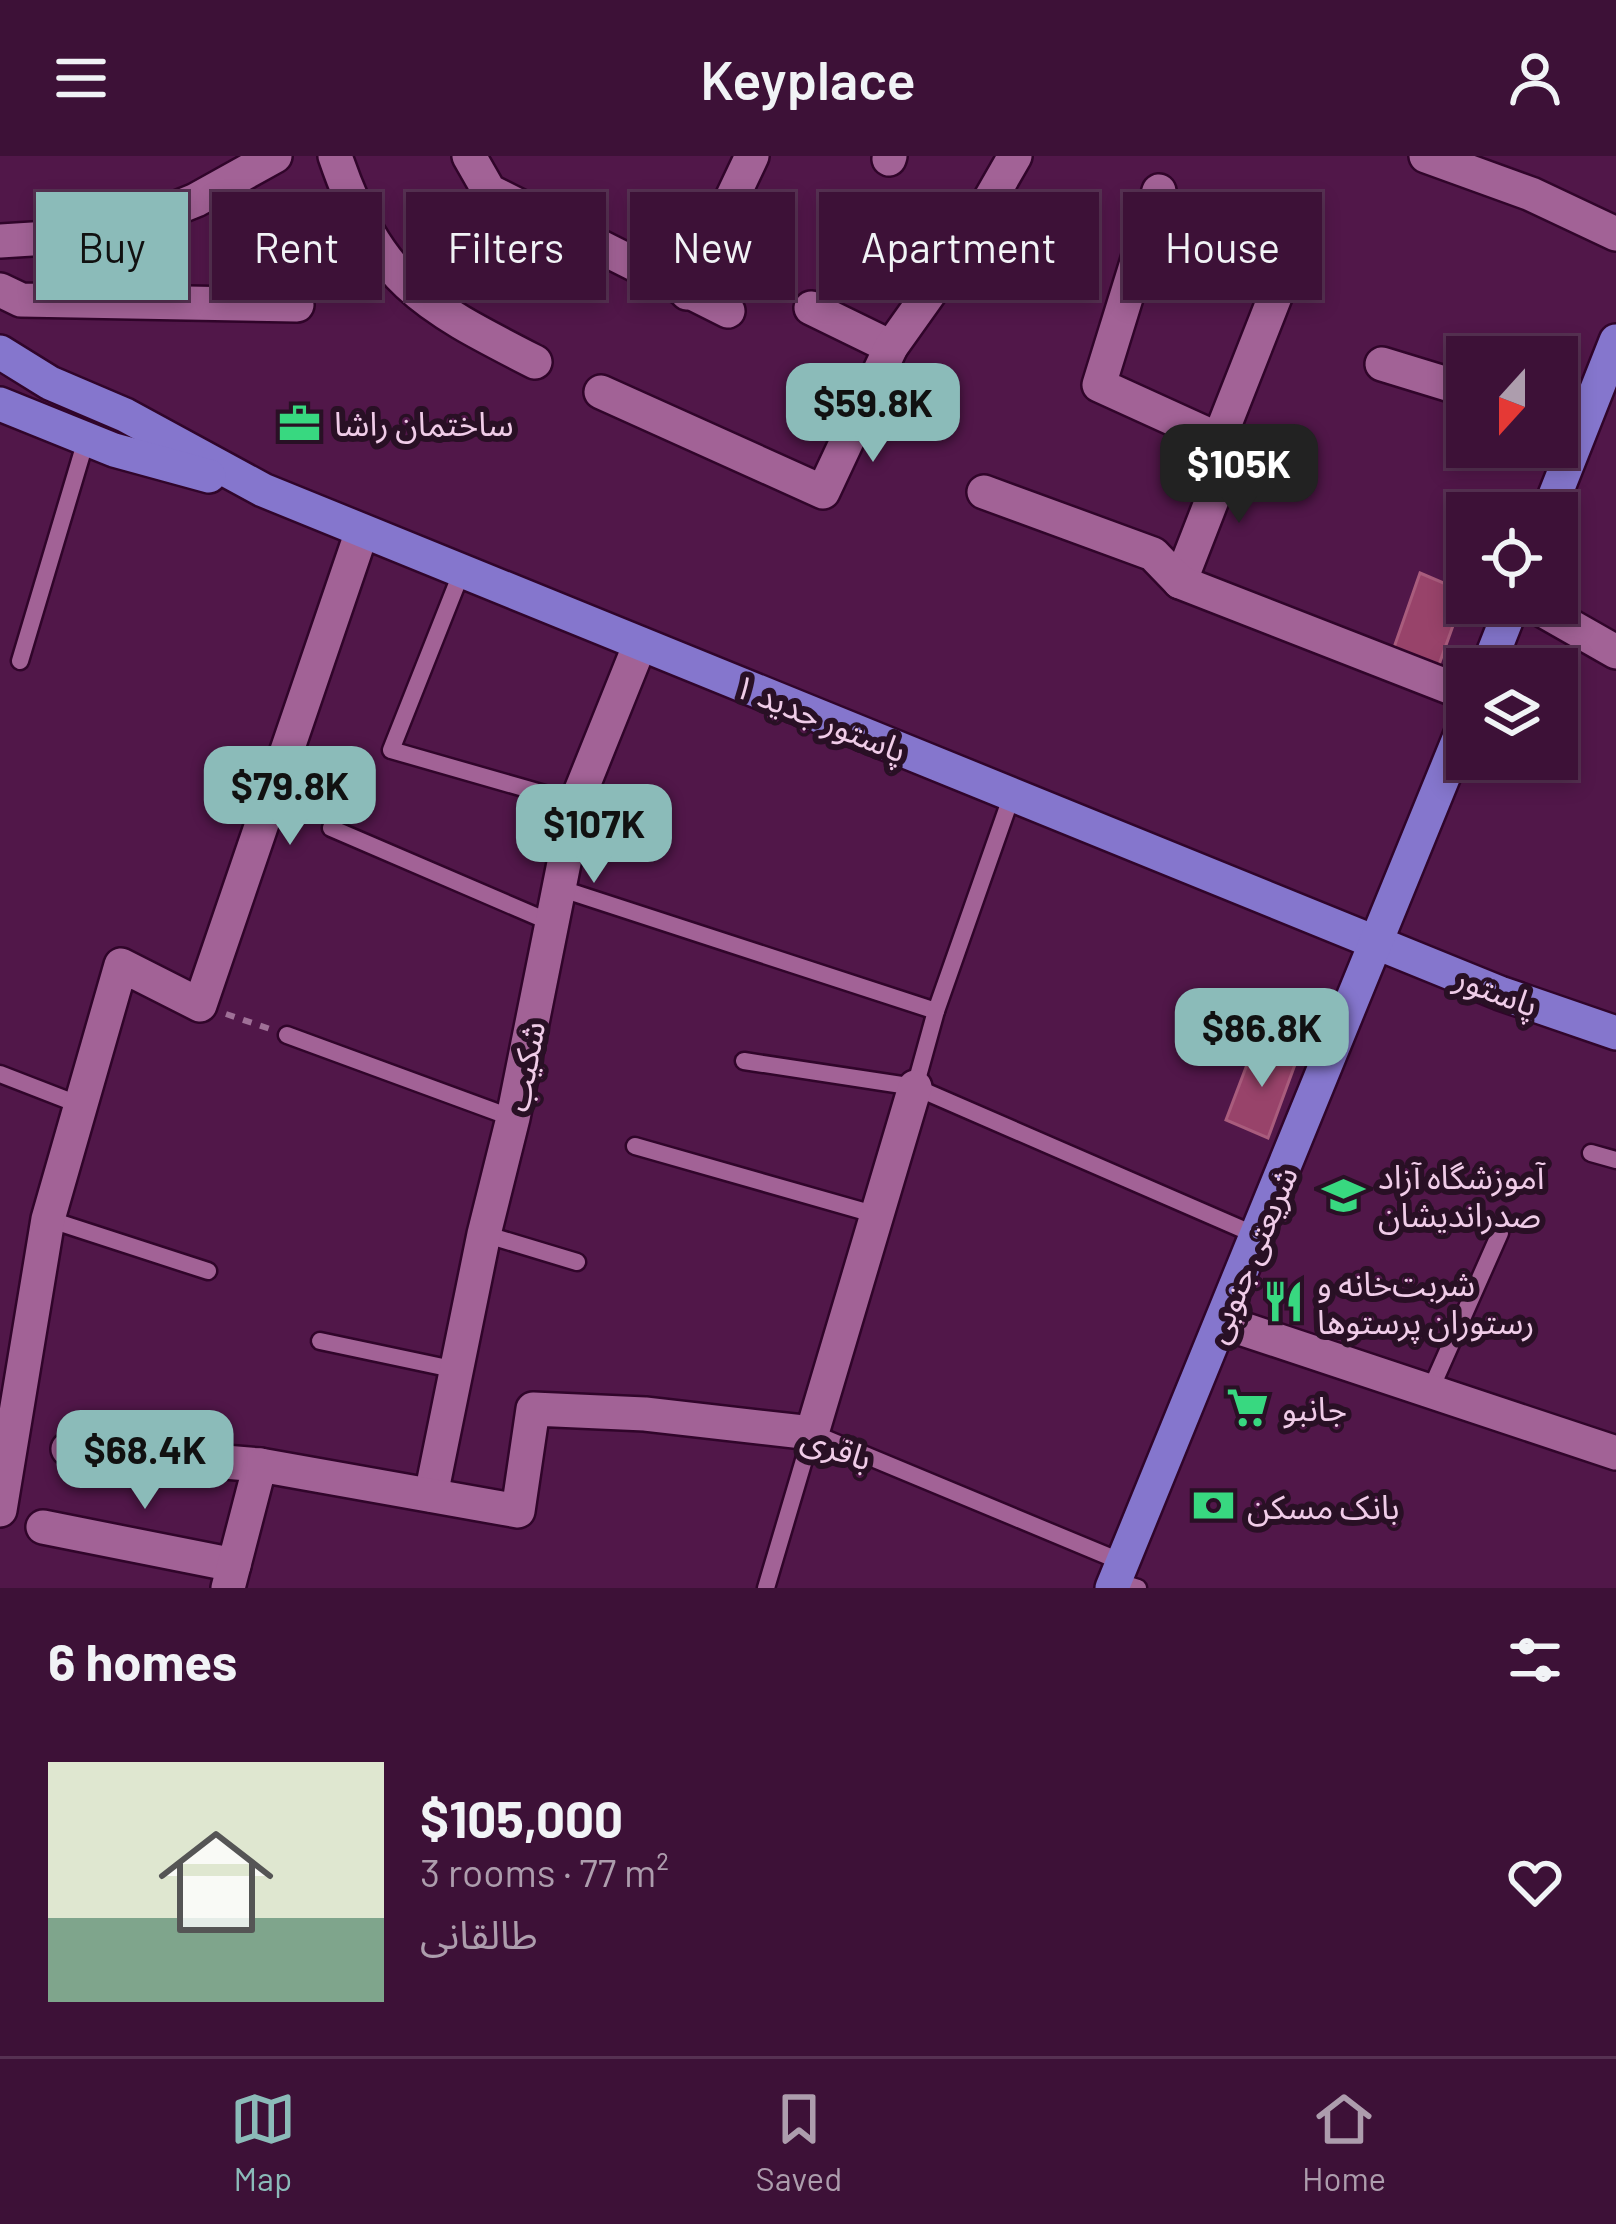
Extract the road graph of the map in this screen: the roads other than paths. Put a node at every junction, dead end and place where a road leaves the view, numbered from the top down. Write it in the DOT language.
graph roads {
  1 [pos="275,156"];
  2 [pos="335,156"];
  3 [pos="469,156"];
  4 [pos="752,156"];
  5 [pos="1015,156"];
  6 [pos="1426,156"];
  7 [pos="1159,191"];
  8 [pos="735,192"];
  9 [pos="1616,234"];
  10 [pos="0,241"];
  11 [pos="630,263"];
  12 [pos="0,290"];
  13 [pos="703,300"];
  14 [pos="1274,300"];
  15 [pos="297,305"];
  16 [pos="812,308"];
  17 [pos="728,311"];
  18 [pos="1616,341"];
  19 [pos="891,347"];
  20 [pos="0,352"];
  21 [pos="535,362"];
  22 [pos="1382,364"];
  23 [pos="1446,384"];
  24 [pos="601,392"];
  25 [pos="0,404"];
  26 [pos="1578,408"];
  27 [pos="86,440"];
  28 [pos="1219,440"];
  29 [pos="263,490"];
  30 [pos="984,492"];
  31 [pos="362,531"];
  32 [pos="461,571"];
  33 [pos="1180,583"];
  34 [pos="1567,624"];
  35 [pos="640,644"];
  36 [pos="1616,652"];
  37 [pos="20,661"];
  38 [pos="1446,686"];
  39 [pos="1446,772"];
  40 [pos="1012,795"];
  41 [pos="576,803"];
  42 [pos="331,827"];
  43 [pos="559,888"];
  44 [pos="552,923"];
  45 [pos="1378,944"];
  46 [pos="936,1011"];
  47 [pos="1616,1033"];
  48 [pos="287,1035"];
  49 [pos="743,1061"];
  50 [pos="0,1074"];
  51 [pos="915,1087"];
  52 [pos="80,1105"];
  53 [pos="513,1118"];
  54 [pos="634,1146"];
  55 [pos="1591,1153"];
  56 [pos="1616,1160"];
  57 [pos="877,1215"];
  58 [pos="47,1219"];
  59 [pos="1500,1233"];
  60 [pos="484,1234"];
  61 [pos="1258,1236"];
  62 [pos="577,1262"];
  63 [pos="208,1271"];
  64 [pos="1222,1322"];
  65 [pos="320,1341"];
  66 [pos="457,1370"];
  67 [pos="1430,1391"];
  68 [pos="812,1433"];
  69 [pos="6,1444"];
  70 [pos="68,1449"];
  71 [pos="1616,1453"];
  72 [pos="260,1465"];
  73 [pos="431,1495"];
  74 [pos="0,1510"];
  75 [pos="43,1527"];
  76 [pos="231,1576"];
  77 [pos="1122,1580"];
  78 [pos="766,1588"];
  1 -- 10 [label="street"];
  2 -- 21 [label="street"];
  3 -- 11 [label="street"];
  4 -- 8 [label="street"];
  5 -- 19 [label="street"];
  6 -- 9 [label="street"];
  7 -- 28 [label="street"];
  12 -- 15 [label="street"];
  13 -- 17 [label="street"];
  14 -- 28 [label="street"];
  16 -- 19 [label="street"];
  18 -- 26 [label="main road"];
  19 -- 24 [label="street"];
  20 -- 29 [label="main road, پاستور جدید ۱"];
  22 -- 23 [label="street"];
  25 -- 27 [label="main road, پاستور جدید ۱"];
  27 -- 29 [label="main road, پاستور جدید ۱"];
  27 -- 37 [label="lane"];
  28 -- 33 [label="street"];
  29 -- 31 [label="main road, پاستور جدید ۱"];
  30 -- 33 [label="street"];
  31 -- 32 [label="main road, پاستور جدید ۱"];
  31 -- 52 [label="street"];
  32 -- 35 [label="main road, پاستور جدید ۱"];
  32 -- 41 [label="lane"];
  33 -- 38 [label="street"];
  34 -- 36 [label="street"];
  35 -- 40 [label="main road, پاستور جدید ۱"];
  35 -- 41 [label="street, شکیب"];
  39 -- 45 [label="main road, شریعتی جنوبی"];
  40 -- 45 [label="main road, پاستور جدید ۱"];
  40 -- 46 [label="lane"];
  41 -- 43 [label="street, شکیب"];
  42 -- 44 [label="lane"];
  43 -- 44 [label="street, شکیب"];
  43 -- 46 [label="lane"];
  44 -- 53 [label="street, شکیب"];
  45 -- 47 [label="main road, پاستور"];
  45 -- 61 [label="main road, شریعتی جنوبی"];
  46 -- 51 [label="lane"];
  48 -- 53 [label="lane"];
  49 -- 51 [label="lane"];
  50 -- 52 [label="lane"];
  51 -- 57 [label="street"];
  51 -- 61 [label="lane"];
  52 -- 58 [label="street"];
  53 -- 60 [label="street, شکیب"];
  54 -- 57 [label="lane"];
  55 -- 56 [label="lane"];
  57 -- 68 [label="street"];
  58 -- 63 [label="lane"];
  58 -- 69 [label="street"];
  59 -- 67 [label="lane"];
  60 -- 62 [label="lane"];
  60 -- 66 [label="street, شکیب"];
  61 -- 64 [label="main road, شریعتی جنوبی"];
  64 -- 67 [label="street"];
  64 -- 77 [label="main road, شریعتی جنوبی"];
  65 -- 66 [label="lane"];
  66 -- 73 [label="street, شکیب"];
  67 -- 71 [label="street"];
  68 -- 73 [label="street, باقری"];
  68 -- 77 [label="lane, باقری"];
  68 -- 78 [label="lane"];
  69 -- 74 [label="street"];
  70 -- 72 [label="street"];
  72 -- 73 [label="street"];
  72 -- 76 [label="street"];
  75 -- 76 [label="street"];
}
